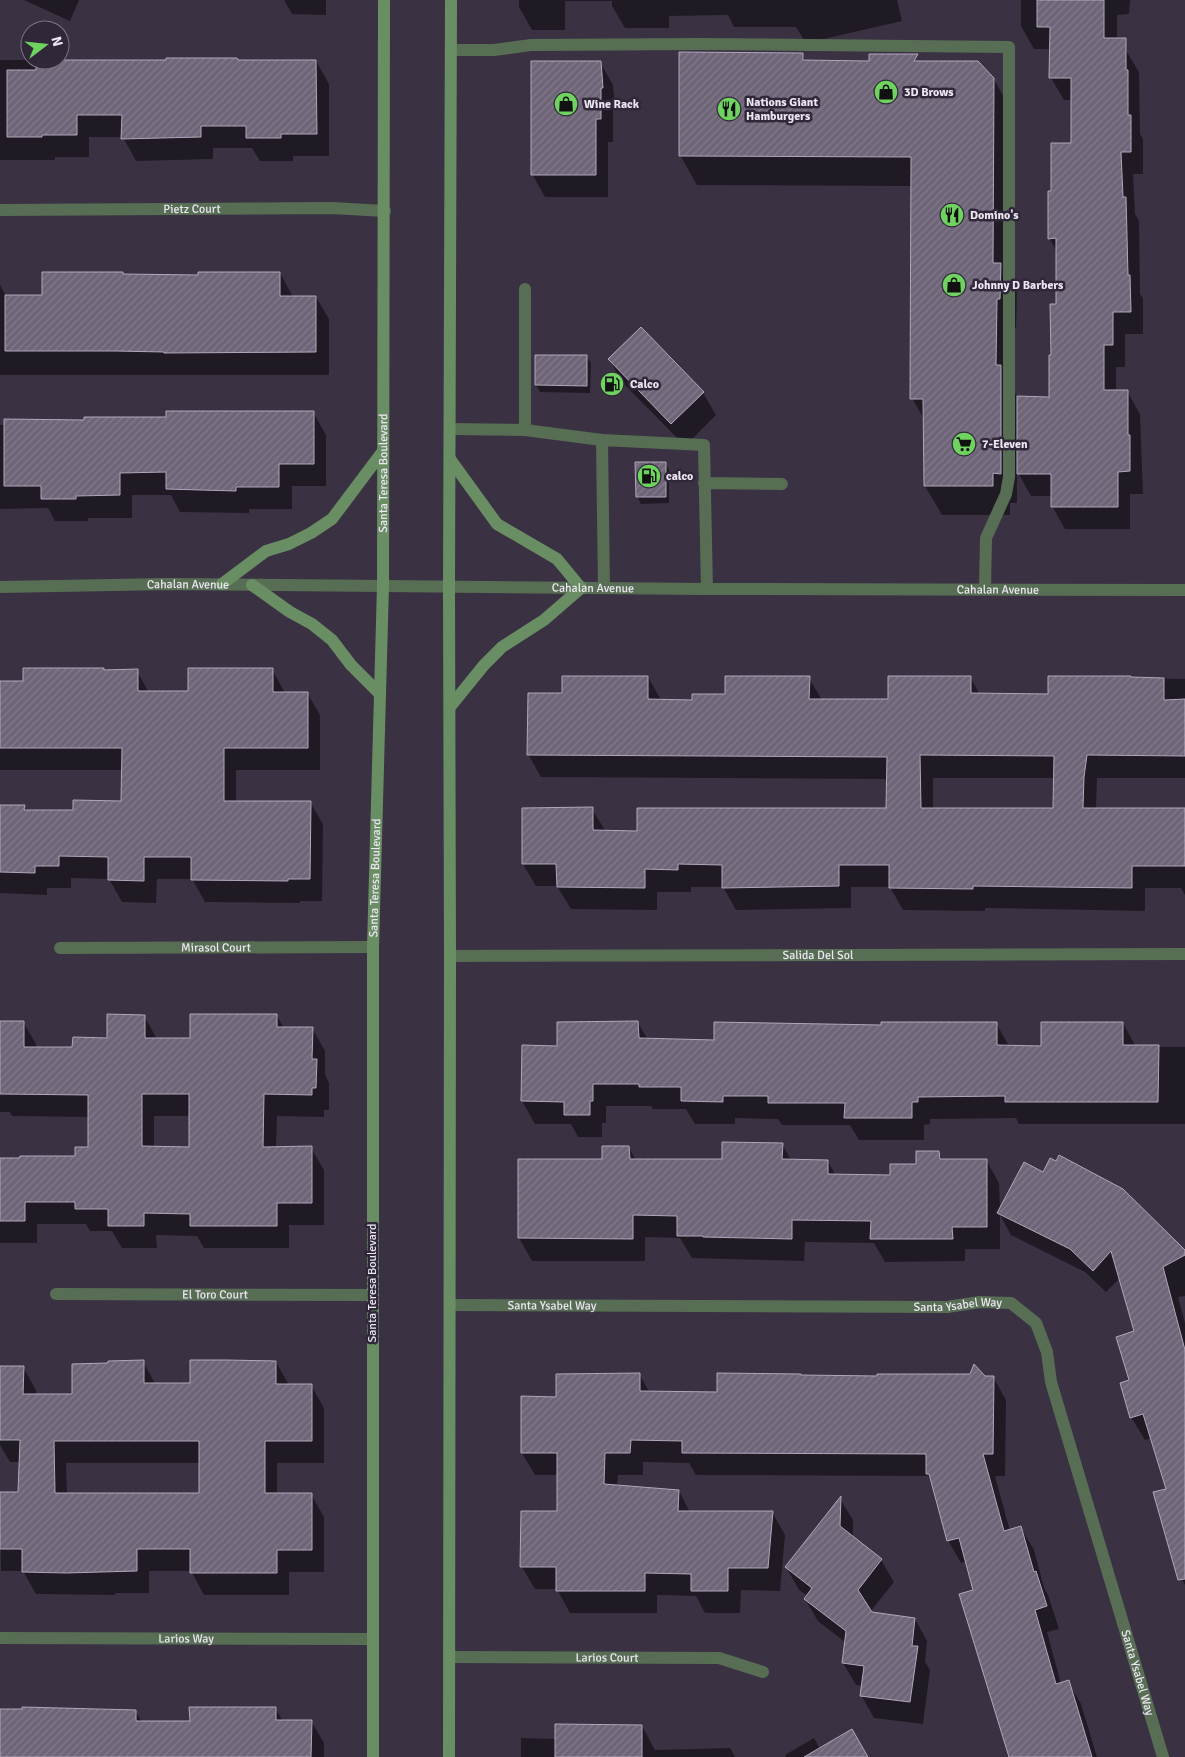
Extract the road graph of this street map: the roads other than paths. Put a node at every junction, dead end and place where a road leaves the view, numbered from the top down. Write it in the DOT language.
graph roads {
  1 [pos="384,0"];
  2 [pos="451,0"];
  3 [pos="451,50"];
  4 [pos="0,210"];
  5 [pos="385,211"];
  6 [pos="525,289"];
  7 [pos="450,429"];
  8 [pos="526,430"];
  9 [pos="602,440"];
  10 [pos="383,451"];
  11 [pos="450,459"];
  12 [pos="704,483"];
  13 [pos="782,484"];
  14 [pos="222,584"];
  15 [pos="252,585"];
  16 [pos="383,586"];
  17 [pos="0,587"];
  18 [pos="449,587"];
  19 [pos="581,588"];
  20 [pos="604,588"];
  21 [pos="707,589"];
  22 [pos="985,590"];
  23 [pos="1185,590"];
  24 [pos="380,694"];
  25 [pos="450,707"];
  26 [pos="373,947"];
  27 [pos="60,948"];
  28 [pos="1185,954"];
  29 [pos="450,956"];
  30 [pos="56,1294"];
  31 [pos="372,1295"];
  32 [pos="450,1306"];
  33 [pos="0,1638"];
  34 [pos="373,1639"];
  35 [pos="448,1657"];
  36 [pos="763,1672"];
  37 [pos="373,1757"];
  38 [pos="449,1757"];
  39 [pos="1163,1757"];
  1 -- 5 [label="main road, Santa Teresa Boulevard"];
  2 -- 3 [label="main road"];
  3 -- 7 [label="main road"];
  3 -- 22 [label="street"];
  4 -- 5 [label="street, Pietz Court"];
  5 -- 10 [label="main road, Santa Teresa Boulevard"];
  6 -- 8 [label="street"];
  7 -- 8 [label="street"];
  7 -- 11 [label="main road"];
  8 -- 9 [label="street"];
  9 -- 12 [label="street"];
  9 -- 20 [label="street"];
  10 -- 14 [label="main road"];
  10 -- 16 [label="main road, Santa Teresa Boulevard"];
  11 -- 18 [label="main road"];
  11 -- 19 [label="main road"];
  12 -- 13 [label="street"];
  12 -- 21 [label="street"];
  14 -- 15 [label="street, Cahalan Avenue"];
  14 -- 17 [label="street, Cahalan Avenue"];
  15 -- 16 [label="street, Cahalan Avenue"];
  15 -- 24 [label="main road"];
  16 -- 18 [label="street, Cahalan Avenue"];
  16 -- 24 [label="main road, Santa Teresa Boulevard"];
  18 -- 19 [label="street, Cahalan Avenue"];
  18 -- 25 [label="main road"];
  19 -- 20 [label="street, Cahalan Avenue"];
  19 -- 25 [label="main road"];
  20 -- 21 [label="street, Cahalan Avenue"];
  21 -- 22 [label="street, Cahalan Avenue"];
  22 -- 23 [label="street, Cahalan Avenue"];
  24 -- 26 [label="main road, Santa Teresa Boulevard"];
  25 -- 29 [label="main road"];
  26 -- 27 [label="street, Mirasol Court"];
  26 -- 31 [label="main road, Santa Teresa Boulevard"];
  28 -- 29 [label="street, Salida Del Sol"];
  29 -- 32 [label="main road"];
  30 -- 31 [label="street, El Toro Court"];
  31 -- 34 [label="main road, Santa Teresa Boulevard"];
  32 -- 35 [label="main road"];
  32 -- 39 [label="street, Santa Ysabel Way"];
  33 -- 34 [label="street, Larios Way"];
  34 -- 37 [label="main road, Santa Teresa Boulevard"];
  35 -- 36 [label="street, Larios Court"];
  35 -- 38 [label="main road"];
}
